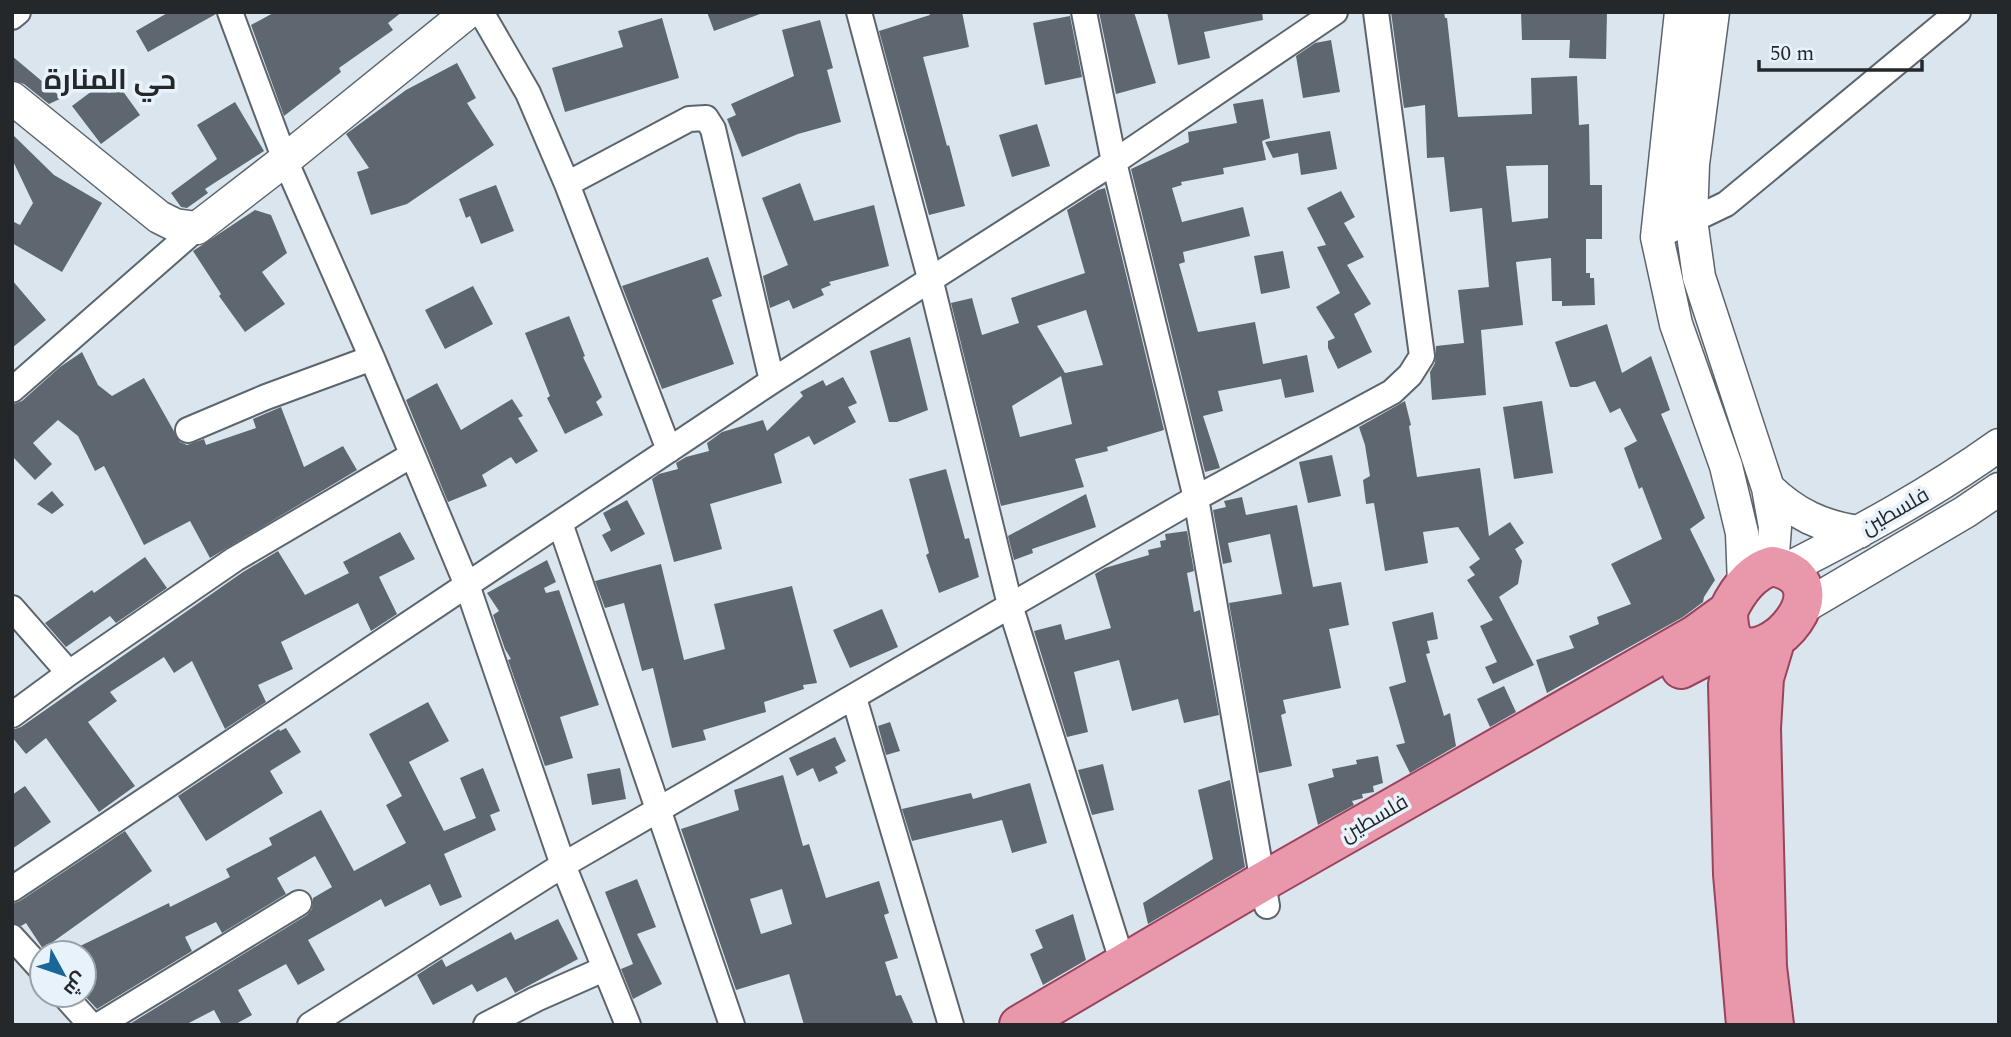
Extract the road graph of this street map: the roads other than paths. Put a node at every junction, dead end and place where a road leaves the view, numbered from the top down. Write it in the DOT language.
graph roads {
  1 [pos="19,12"];
  2 [pos="230,12"];
  3 [pos="468,12"];
  4 [pos="481,12"];
  5 [pos="1084,12"];
  6 [pos="1335,12"];
  7 [pos="1376,12"];
  8 [pos="1681,12"];
  9 [pos="1713,12"];
  10 [pos="1958,12"];
  11 [pos="867,16"];
  12 [pos="12,17"];
  13 [pos="12,98"];
  14 [pos="285,160"];
  15 [pos="1114,162"];
  16 [pos="567,184"];
  17 [pos="1691,220"];
  18 [pos="197,228"];
  19 [pos="1657,237"];
  20 [pos="931,282"];
  21 [pos="372,358"];
  22 [pos="772,381"];
  23 [pos="12,390"];
  24 [pos="188,430"];
  25 [pos="1999,445"];
  26 [pos="669,450"];
  27 [pos="412,455"];
  28 [pos="1768,488"];
  29 [pos="1999,489"];
  30 [pos="1196,498"];
  31 [pos="560,523"];
  32 [pos="1859,532"];
  33 [pos="467,585"];
  34 [pos="1010,605"];
  35 [pos="12,608"];
  36 [pos="1755,608"];
  37 [pos="1802,608"];
  38 [pos="1684,667"];
  39 [pos="68,673"];
  40 [pos="1728,685"];
  41 [pos="854,698"];
  42 [pos="12,715"];
  43 [pos="660,810"];
  44 [pos="564,865"];
  45 [pos="12,889"];
  46 [pos="1264,894"];
  47 [pos="299,903"];
  48 [pos="12,937"];
  49 [pos="28,955"];
  50 [pos="1124,964"];
  51 [pos="604,969"];
  52 [pos="77,1009"];
  53 [pos="91,1025"];
  54 [pos="99,1025"];
  55 [pos="310,1025"];
  56 [pos="486,1025"];
  57 [pos="628,1025"];
  58 [pos="732,1025"];
  59 [pos="951,1025"];
  60 [pos="1019,1025"];
  61 [pos="1063,1025"];
  62 [pos="1746,1025"];
  63 [pos="1774,1025"];
  1 -- 12 [label="street"];
  2 -- 14 [label="street"];
  3 -- 14 [label="street"];
  4 -- 16 [label="street"];
  5 -- 15 [label="street"];
  6 -- 15 [label="street"];
  7 -- 30 [label="street"];
  8 -- 19 [label="street"];
  9 -- 17 [label="street"];
  10 -- 17 [label="street"];
  11 -- 20 [label="street"];
  13 -- 18 [label="street"];
  14 -- 18 [label="street"];
  14 -- 21 [label="street"];
  15 -- 20 [label="street"];
  15 -- 30 [label="street"];
  16 -- 22 [label="street"];
  16 -- 26 [label="street"];
  17 -- 19 [label="street"];
  17 -- 28 [label="street"];
  18 -- 23 [label="street"];
  19 -- 36 [label="street"];
  20 -- 22 [label="street"];
  20 -- 34 [label="street"];
  21 -- 24 [label="street"];
  21 -- 27 [label="street"];
  22 -- 26 [label="street"];
  25 -- 32 [label="street, فلسطين"];
  26 -- 31 [label="street"];
  27 -- 33 [label="street"];
  27 -- 39 [label="street"];
  28 -- 32 [label="street"];
  28 -- 36 [label="street"];
  29 -- 37 [label="street, فلسطين"];
  30 -- 34 [label="street"];
  30 -- 46 [label="street"];
  31 -- 33 [label="street"];
  31 -- 43 [label="street"];
  32 -- 36 [label="street, فلسطين"];
  33 -- 44 [label="street"];
  33 -- 45 [label="street"];
  34 -- 41 [label="street"];
  34 -- 50 [label="street"];
  35 -- 39 [label="street"];
  36 -- 37 [label="main road"];
  36 -- 38 [label="main road, فلسطين"];
  36 -- 40 [label="main road"];
  36 -- 46 [label="main road, فلسطين"];
  36 -- 63 [label="main road"];
  38 -- 40 [label="main road"];
  38 -- 46 [label="main road, فلسطين"];
  39 -- 42 [label="street"];
  40 -- 62 [label="main road"];
  41 -- 43 [label="street"];
  41 -- 59 [label="street"];
  43 -- 44 [label="street"];
  43 -- 58 [label="street"];
  44 -- 51 [label="street"];
  44 -- 55 [label="street"];
  46 -- 50 [label="main road, فلسطين"];
  46 -- 61 [label="main road, فلسطين"];
  47 -- 54 [label="street"];
  48 -- 49 [label="street"];
  50 -- 60 [label="main road, فلسطين"];
  51 -- 56 [label="street"];
  51 -- 57 [label="street"];
  52 -- 53 [label="street"];
}
